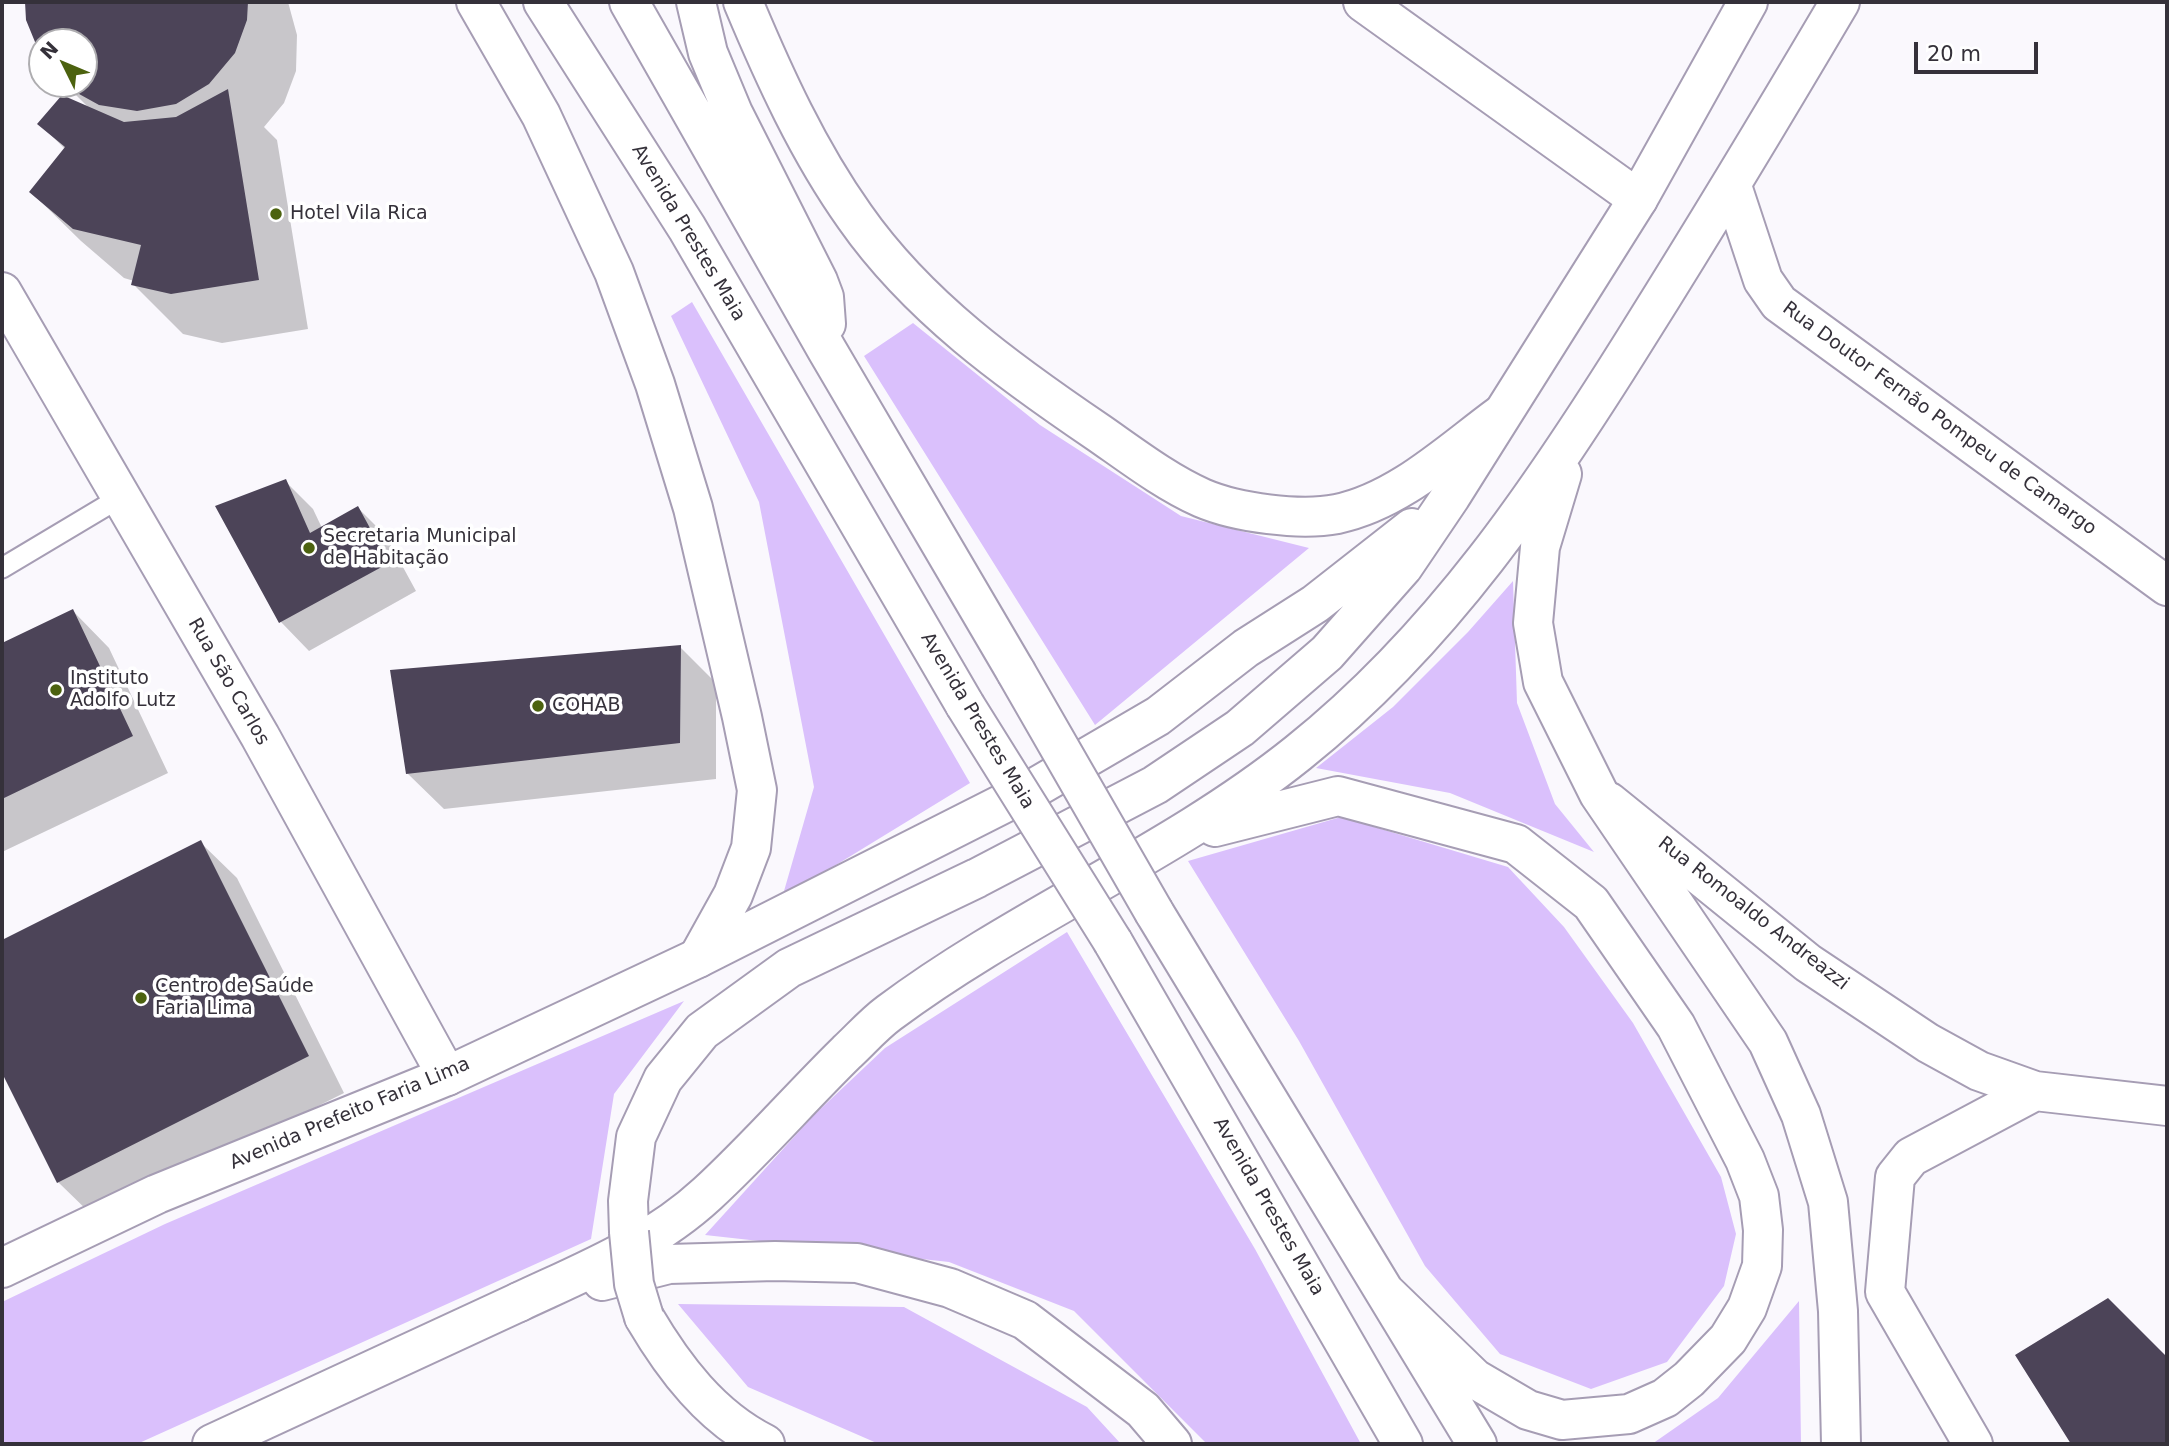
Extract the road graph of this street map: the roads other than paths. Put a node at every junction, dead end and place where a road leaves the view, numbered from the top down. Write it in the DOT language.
graph roads {
  1 [pos="476,2"];
  2 [pos="543,2"];
  3 [pos="629,2"];
  4 [pos="696,2"];
  5 [pos="743,2"];
  6 [pos="1363,2"];
  7 [pos="1748,2"];
  8 [pos="1840,2"];
  9 [pos="1732,186"];
  10 [pos="1638,199"];
  11 [pos="2,292"];
  12 [pos="827,350"];
  13 [pos="1499,416"];
  14 [pos="1572,441"];
  15 [pos="1451,496"];
  16 [pos="121,498"];
  17 [pos="2,568"];
  18 [pos="2167,586"];
  19 [pos="1599,794"];
  20 [pos="1166,841"];
  21 [pos="698,958"];
  22 [pos="447,1076"];
  23 [pos="2035,1091"];
  24 [pos="2167,1106"];
  25 [pos="2,1268"];
  26 [pos="1385,1292"];
  27 [pos="519,1303"];
  28 [pos="212,1444"];
  29 [pos="765,1444"];
  30 [pos="1172,1444"];
  31 [pos="1403,1444"];
  32 [pos="1477,1444"];
  33 [pos="1840,1444"];
  34 [pos="1973,1444"];
  1 -- 21 [label="main road"];
  2 -- 31 [label="main road, Avenida Prestes Maia, bridge"];
  3 -- 12 [label="main road"];
  4 -- 12 [label="main road"];
  5 -- 13 [label="main road"];
  6 -- 10 [label="main road"];
  7 -- 10 [label="main road"];
  8 -- 9 [label="main road"];
  9 -- 14 [label="main road"];
  9 -- 18 [label="main road, Rua Doutor Fernão Pompeu de Camargo"];
  10 -- 13 [label="main road"];
  11 -- 16 [label="main road, Rua São Carlos"];
  12 -- 26 [label="main road, bridge"];
  13 -- 15 [label="main road"];
  14 -- 19 [label="main road"];
  14 -- 20 [label="main road"];
  15 -- 21 [label="main road, Avenida Prefeito Faria Lima"];
  15 -- 29 [label="main road, bridge"];
  16 -- 17 [label="lane"];
  16 -- 22 [label="main road, Rua São Carlos"];
  19 -- 23 [label="main road, Rua Romoaldo Andreazzi"];
  19 -- 33 [label="main road"];
  20 -- 26 [label="main road"];
  20 -- 27 [label="main road"];
  21 -- 22 [label="main road, Avenida Prefeito Faria Lima"];
  22 -- 25 [label="main road, Avenida Prefeito Faria Lima"];
  23 -- 24 [label="main road, Rua Romoaldo Andreazzi"];
  23 -- 34 [label="main road"];
  26 -- 32 [label="main road"];
  27 -- 28 [label="main road"];
  27 -- 30 [label="main road"];
}
